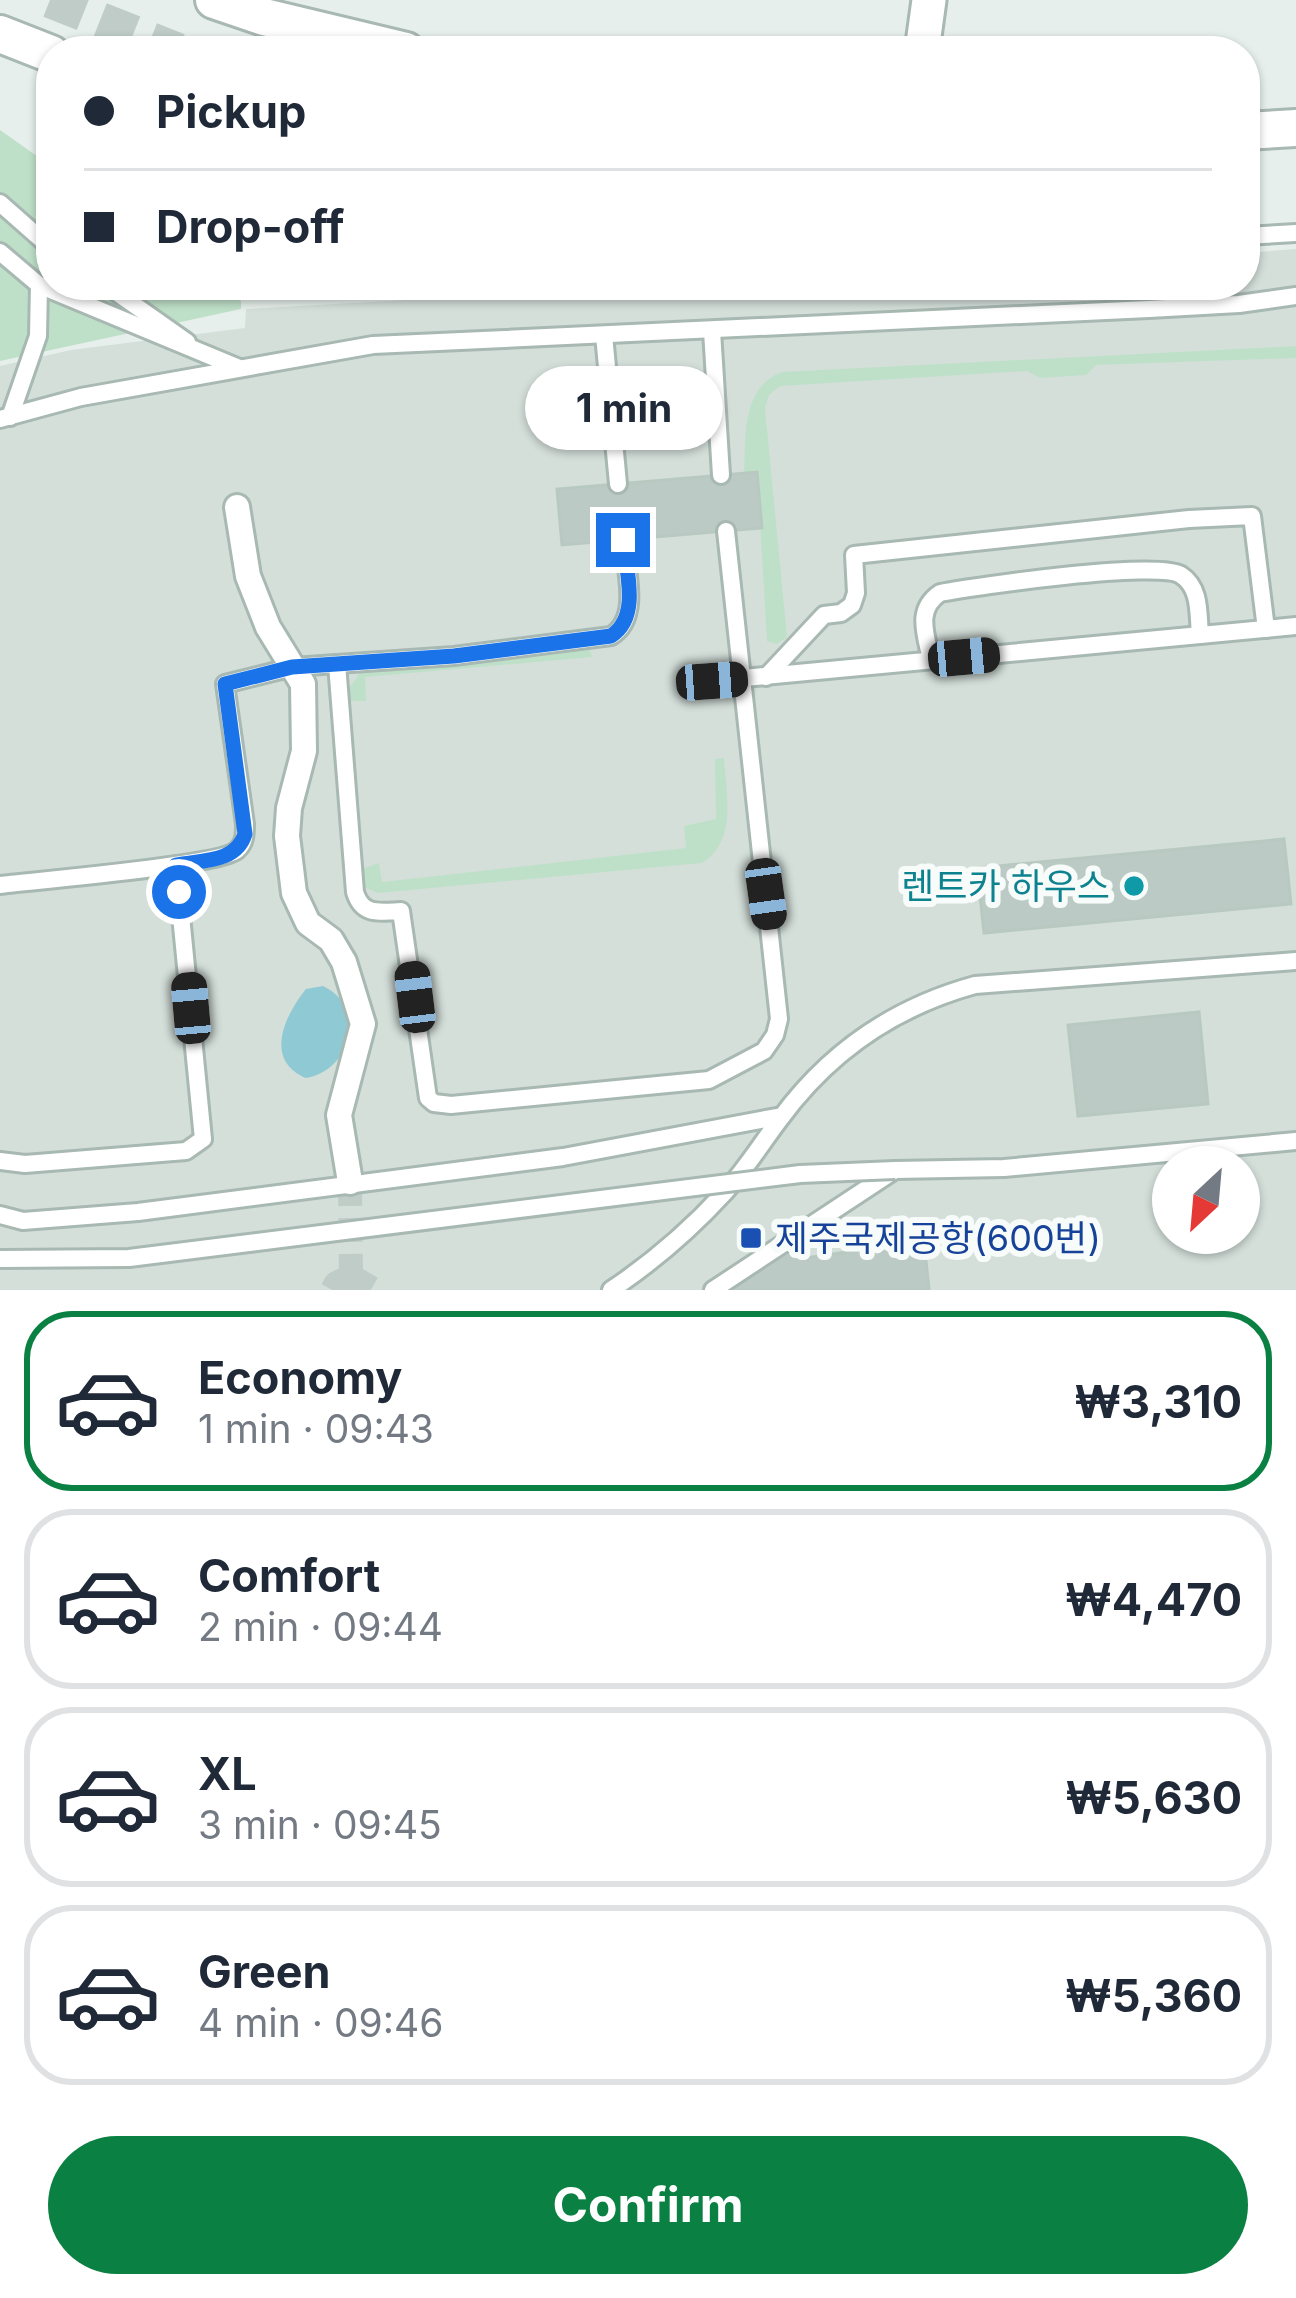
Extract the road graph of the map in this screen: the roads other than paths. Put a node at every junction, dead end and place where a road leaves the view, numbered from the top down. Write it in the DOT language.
graph roads {
  1 [pos="214,0"];
  2 [pos="929,0"];
  3 [pos="0,34"];
  4 [pos="343,36"];
  5 [pos="924,36"];
  6 [pos="36,48"];
  7 [pos="1296,128"];
  8 [pos="1260,133"];
  9 [pos="0,203"];
  10 [pos="1296,233"];
  11 [pos="36,235"];
  12 [pos="1260,235"];
  13 [pos="0,252"];
  14 [pos="36,282"];
  15 [pos="1296,296"];
  16 [pos="39,300"];
  17 [pos="74,300"];
  18 [pos="127,300"];
  19 [pos="1239,304"];
  20 [pos="1296,307"];
  21 [pos="712,331"];
  22 [pos="604,335"];
  23 [pos="207,356"];
  24 [pos="240,369"];
  25 [pos="5,418"];
  26 [pos="721,475"];
  27 [pos="618,484"];
  28 [pos="237,507"];
  29 [pos="726,531"];
  30 [pos="623,540"];
  31 [pos="1296,626"];
  32 [pos="1266,629"];
  33 [pos="1200,635"];
  34 [pos="931,660"];
  35 [pos="337,664"];
  36 [pos="292,667"];
  37 [pos="766,677"];
  38 [pos="740,679"];
  39 [pos="712,681"];
  40 [pos="176,865"];
  41 [pos="0,885"];
  42 [pos="1296,961"];
  43 [pos="782,1116"];
  44 [pos="1296,1142"];
  45 [pos="0,1161"];
  46 [pos="896,1170"];
  47 [pos="350,1182"];
  48 [pos="0,1215"];
  49 [pos="0,1259"];
  50 [pos="611,1290"];
  51 [pos="713,1290"];
  1 -- 4 [label="street"];
  2 -- 5 [label="street"];
  3 -- 6 [label="street"];
  7 -- 8 [label="street"];
  9 -- 11 [label="lane"];
  10 -- 12 [label="lane"];
  13 -- 14 [label="lane"];
  15 -- 19 [label="lane"];
  16 -- 25 [label="lane"];
  17 -- 23 [label="lane"];
  18 -- 23 [label="lane"];
  19 -- 20 [label="lane"];
  19 -- 21 [label="lane"];
  21 -- 22 [label="lane"];
  21 -- 26 [label="lane"];
  22 -- 24 [label="lane"];
  22 -- 27 [label="lane"];
  23 -- 24 [label="lane"];
  24 -- 25 [label="lane"];
  28 -- 36 [label="street"];
  29 -- 38 [label="lane"];
  30 -- 35 [label="lane"];
  31 -- 32 [label="lane"];
  32 -- 33 [label="lane"];
  32 -- 37 [label="lane"];
  33 -- 34 [label="lane"];
  33 -- 34 [label="lane"];
  34 -- 37 [label="lane"];
  35 -- 36 [label="lane"];
  35 -- 38 [label="lane"];
  36 -- 40 [label="lane"];
  36 -- 47 [label="street"];
  37 -- 38 [label="lane"];
  38 -- 39 [label="lane"];
  40 -- 41 [label="lane"];
  40 -- 45 [label="lane"];
  42 -- 43 [label="lane"];
  43 -- 47 [label="lane"];
  43 -- 50 [label="lane"];
  44 -- 46 [label="lane"];
  46 -- 49 [label="lane, bridge"];
  46 -- 51 [label="lane"];
  47 -- 48 [label="lane"];
}
